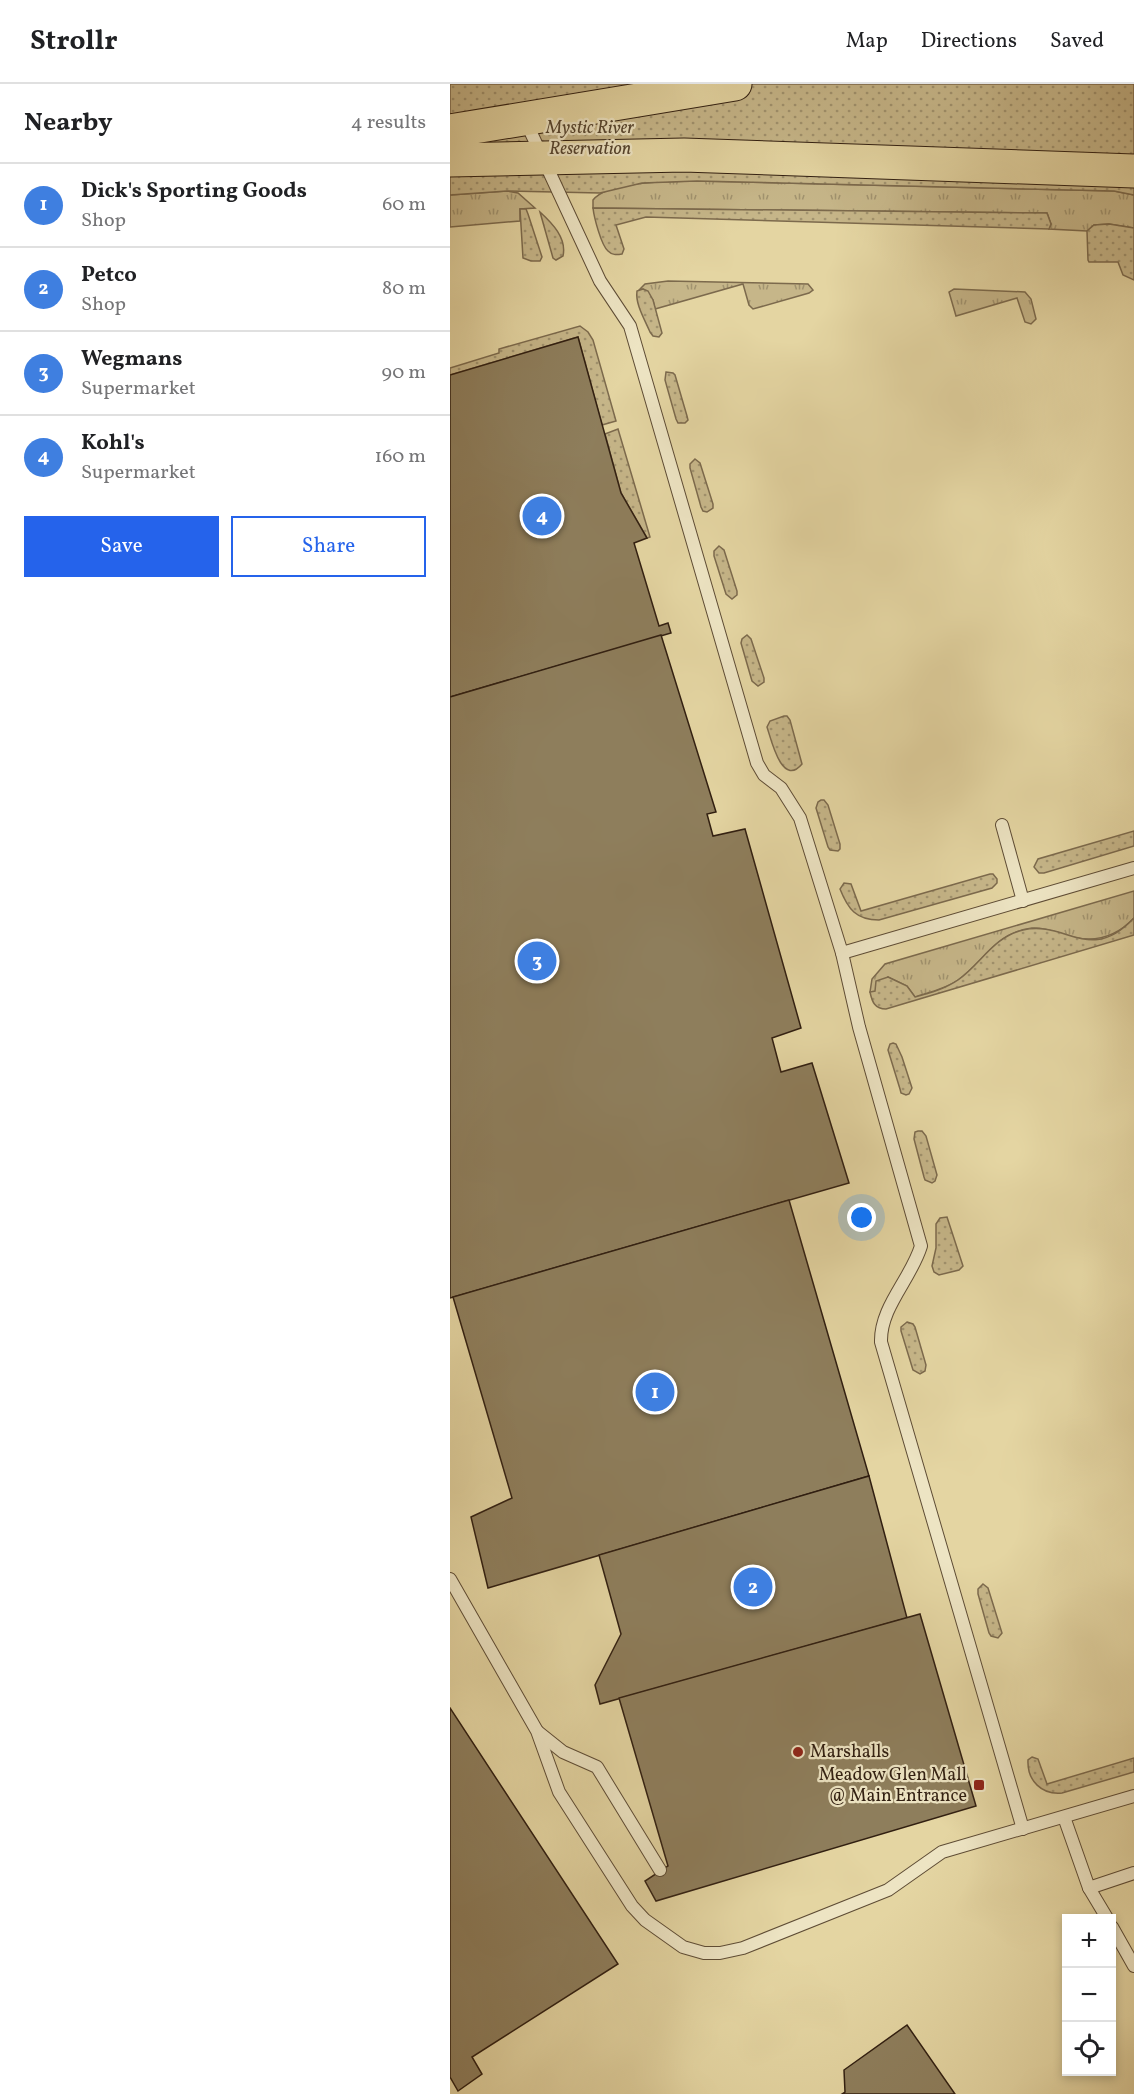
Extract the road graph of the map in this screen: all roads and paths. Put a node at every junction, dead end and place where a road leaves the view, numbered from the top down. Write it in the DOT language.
graph roads {
  1 [pos="735,84"];
  2 [pos="525,119"];
  3 [pos="450,131"];
  4 [pos="544,158"];
  5 [pos="450,160"];
  6 [pos="1134,171"];
  7 [pos="1002,825"];
  8 [pos="1134,868"];
  9 [pos="1023,901"];
  10 [pos="842,953"];
  11 [pos="450,1579"];
  12 [pos="537,1731"];
  13 [pos="1134,1796"];
  14 [pos="1064,1817"];
  15 [pos="1023,1829"];
  16 [pos="660,1870"];
  17 [pos="1134,1873"];
  18 [pos="1089,1888"];
  19 [pos="1105,1914"];
  20 [pos="1116,1934"];
  21 [pos="1134,1966"];
  1 -- 2 [label="highway"];
  2 -- 3 [label="highway"];
  2 -- 4 [label="lane"];
  4 -- 5 [label="highway"];
  4 -- 6 [label="highway"];
  4 -- 10 [label="lane"];
  7 -- 9 [label="lane"];
  8 -- 9 [label="lane"];
  9 -- 10 [label="lane"];
  10 -- 15 [label="lane"];
  11 -- 12 [label="lane"];
  12 -- 15 [label="lane"];
  12 -- 16 [label="lane"];
  13 -- 14 [label="lane"];
  14 -- 15 [label="lane"];
  14 -- 18 [label="lane"];
  17 -- 18 [label="lane"];
  18 -- 19 [label="lane"];
  20 -- 21 [label="lane"];
}
